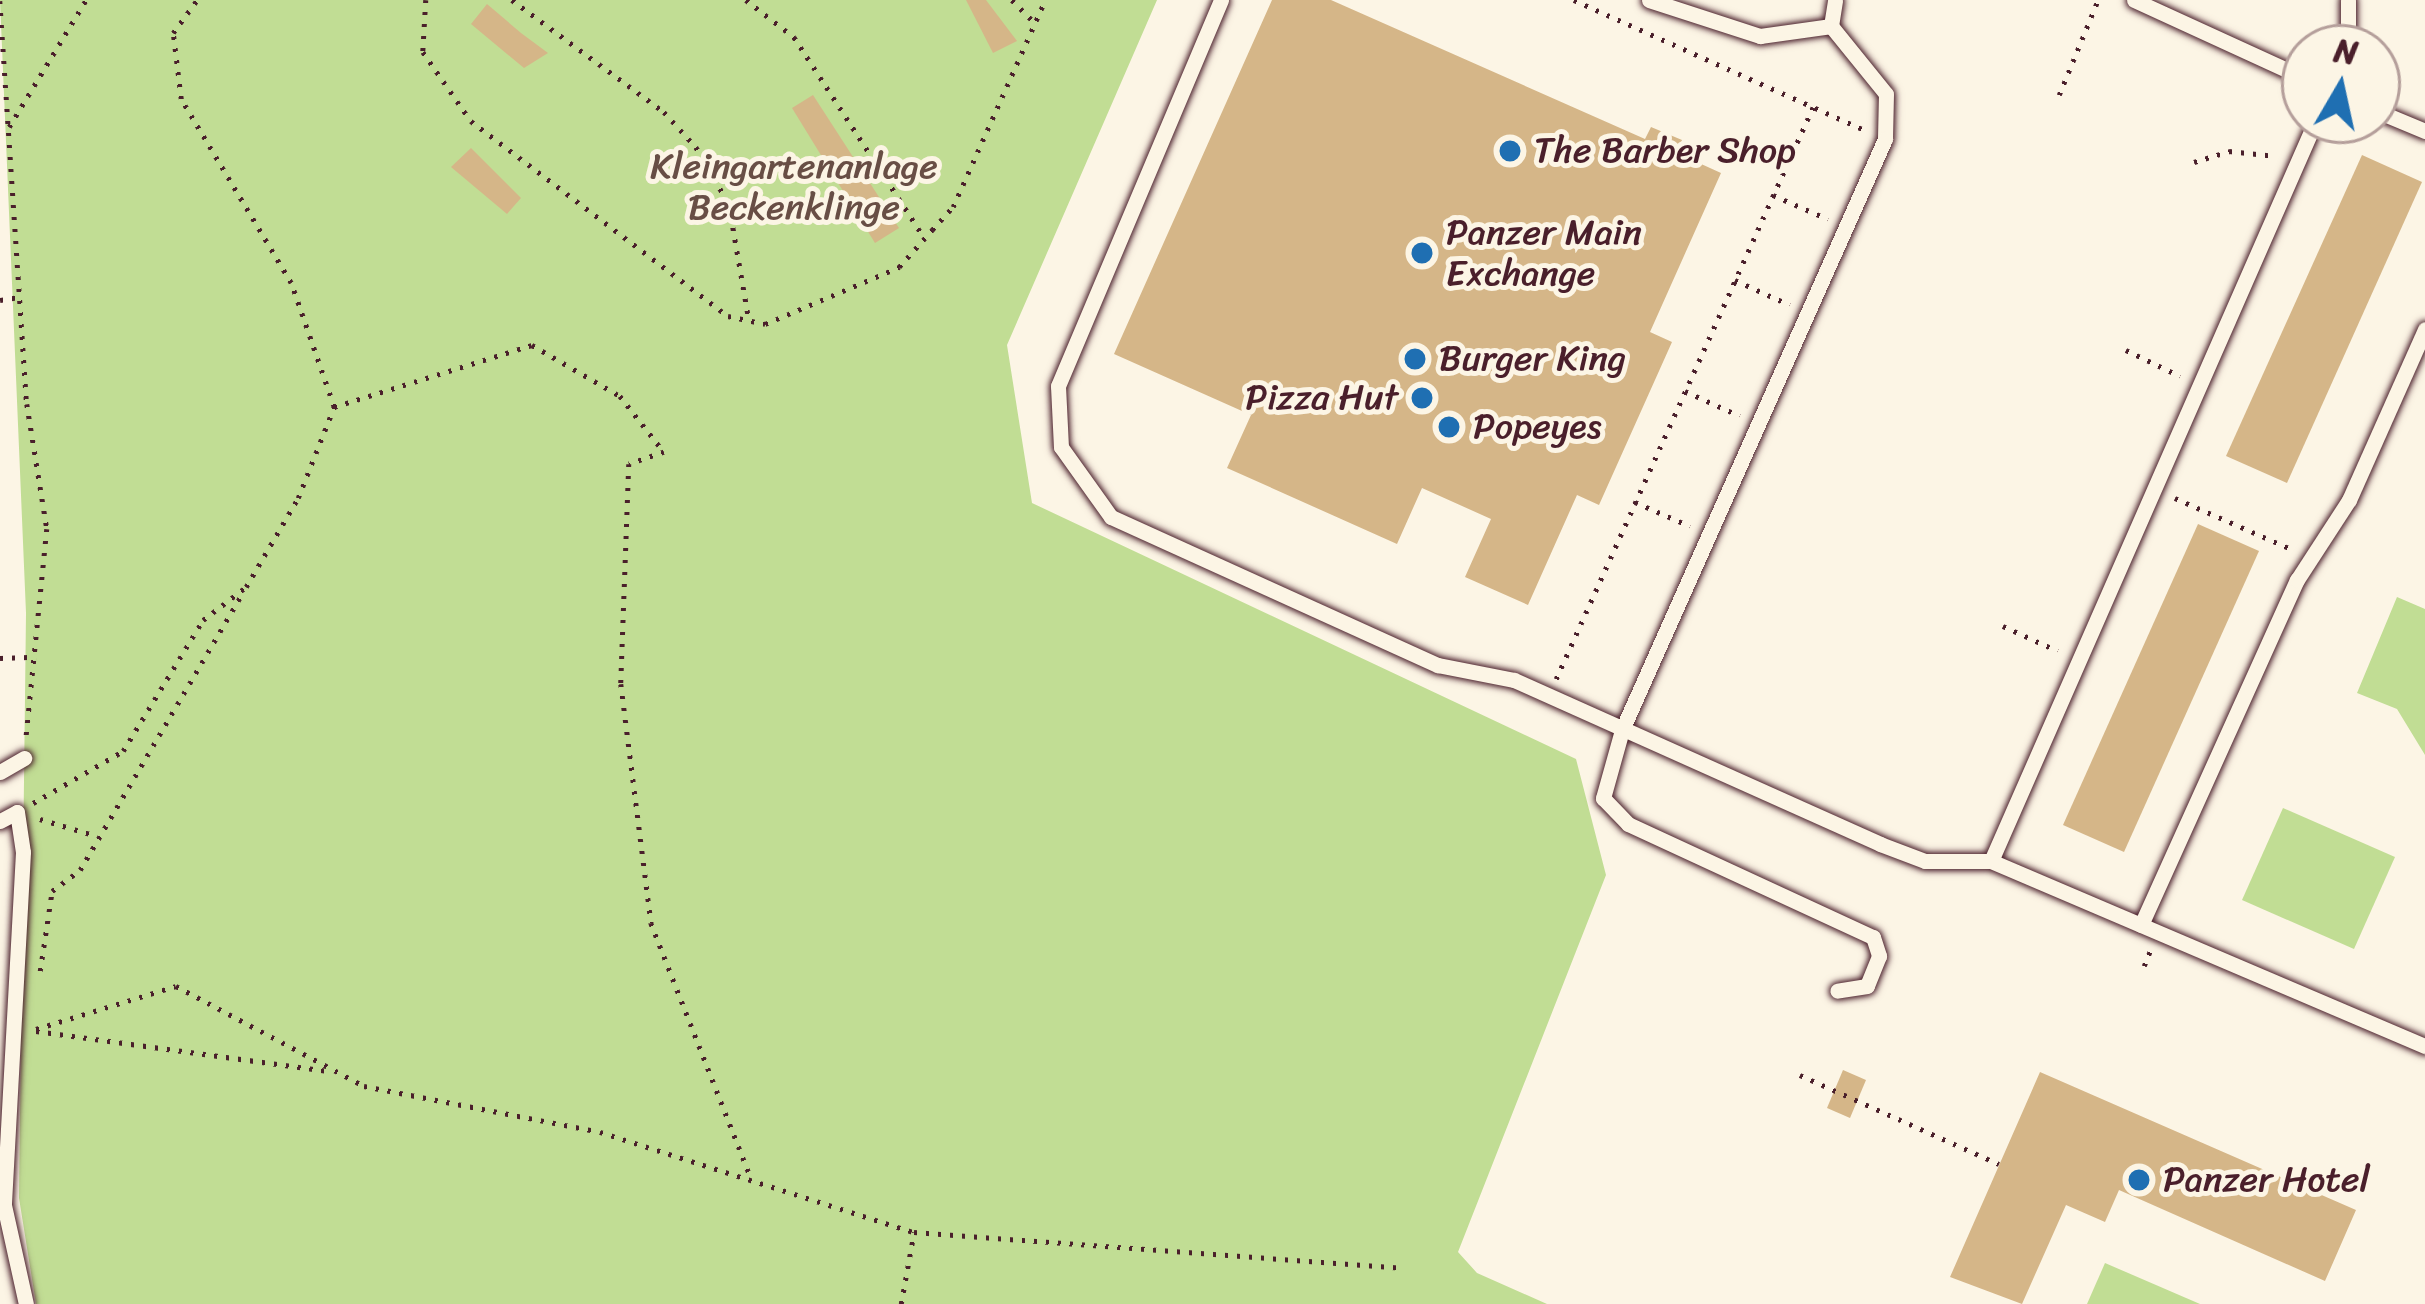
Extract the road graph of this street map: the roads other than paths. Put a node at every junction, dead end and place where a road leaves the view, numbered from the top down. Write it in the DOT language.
graph roads {
  1 [pos="1221,0"];
  2 [pos="1649,0"];
  3 [pos="1835,0"];
  4 [pos="2134,0"];
  5 [pos="1831,26"];
  6 [pos="2281,60"];
  7 [pos="2304,144"];
  8 [pos="2425,329"];
  9 [pos="1622,730"];
  10 [pos="24,758"];
  11 [pos="0,772"];
  12 [pos="0,821"];
  13 [pos="1991,861"];
  14 [pos="2141,925"];
  15 [pos="1837,991"];
  16 [pos="2425,1046"];
  17 [pos="26,1304"];
  1 -- 9 [label="lane"];
  2 -- 5 [label="lane"];
  3 -- 5 [label="lane"];
  4 -- 6 [label="lane"];
  5 -- 9 [label="lane"];
  7 -- 13 [label="lane"];
  8 -- 14 [label="lane"];
  9 -- 13 [label="lane"];
  9 -- 15 [label="lane"];
  10 -- 11 [label="lane"];
  12 -- 17 [label="lane"];
  13 -- 14 [label="lane"];
  14 -- 16 [label="lane"];
}
